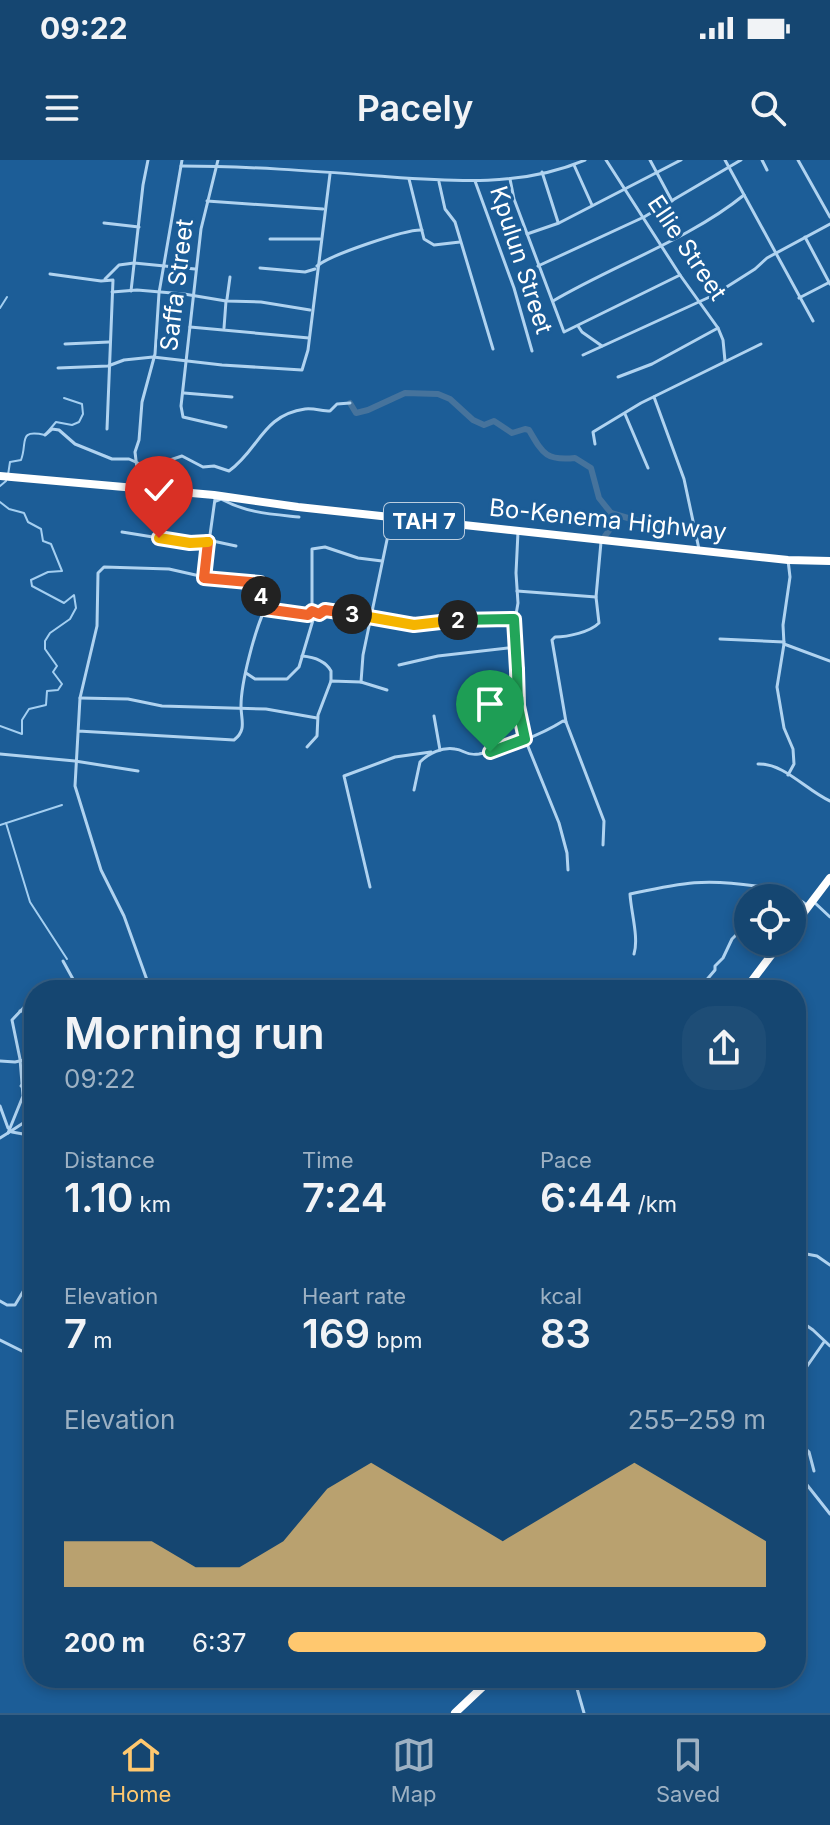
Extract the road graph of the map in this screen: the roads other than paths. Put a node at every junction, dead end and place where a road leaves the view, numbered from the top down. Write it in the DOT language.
graph roads {
  1 [pos="148,160"];
  2 [pos="182,160"];
  3 [pos="218,160"];
  4 [pos="585,160"];
  5 [pos="606,160"];
  6 [pos="650,160"];
  7 [pos="681,160"];
  8 [pos="725,160"];
  9 [pos="741,160"];
  10 [pos="762,160"];
  11 [pos="798,160"];
  12 [pos="574,164"];
  13 [pos="181,166"];
  14 [pos="218,166"];
  15 [pos="728,166"];
  16 [pos="767,170"];
  17 [pos="542,172"];
  18 [pos="658,173"];
  19 [pos="330,174"];
  20 [pos="409,179"];
  21 [pos="510,179"];
  22 [pos="475,181"];
  23 [pos="439,182"];
  24 [pos="626,189"];
  25 [pos="744,195"];
  26 [pos="207,201"];
  27 [pos="672,201"];
  28 [pos="592,205"];
  29 [pos="324,209"];
  30 [pos="644,217"];
  31 [pos="830,217"];
  32 [pos="104,223"];
  33 [pos="559,223"];
  34 [pos="830,224"];
  35 [pos="139,227"];
  36 [pos="422,230"];
  37 [pos="527,234"];
  38 [pos="805,237"];
  39 [pos="270,239"];
  40 [pos="320,239"];
  41 [pos="460,242"];
  42 [pos="661,245"];
  43 [pos="776,254"];
  44 [pos="134,263"];
  45 [pos="164,266"];
  46 [pos="538,266"];
  47 [pos="260,268"];
  48 [pos="317,268"];
  49 [pos="195,269"];
  50 [pos="50,274"];
  51 [pos="680,275"];
  52 [pos="230,277"];
  53 [pos="101,281"];
  54 [pos="830,283"];
  55 [pos="131,291"];
  56 [pos="112,292"];
  57 [pos="159,293"];
  58 [pos="193,296"];
  59 [pos="799,298"];
  60 [pos="226,300"];
  61 [pos="553,301"];
  62 [pos="700,302"];
  63 [pos="311,310"];
  64 [pos="813,321"];
  65 [pos="578,326"];
  66 [pos="190,327"];
  67 [pos="224,328"];
  68 [pos="718,328"];
  69 [pos="309,338"];
  70 [pos="109,342"];
  71 [pos="65,344"];
  72 [pos="761,344"];
  73 [pos="602,346"];
  74 [pos="493,349"];
  75 [pos="532,351"];
  76 [pos="583,355"];
  77 [pos="153,357"];
  78 [pos="186,361"];
  79 [pos="725,361"];
  80 [pos="108,366"];
  81 [pos="58,368"];
  82 [pos="618,377"];
  83 [pos="182,393"];
  84 [pos="232,397"];
  85 [pos="654,397"];
  86 [pos="350,403"];
  87 [pos="625,414"];
  88 [pos="226,427"];
  89 [pos="107,429"];
  90 [pos="45,435"];
  91 [pos="595,444"];
  92 [pos="137,464"];
  93 [pos="648,468"];
  94 [pos="0,476"];
  95 [pos="139,488"];
  96 [pos="215,498"];
  97 [pos="299,517"];
  98 [pos="388,517"];
  99 [pos="122,532"];
  100 [pos="518,532"];
  101 [pos="208,540"];
  102 [pos="601,541"];
  103 [pos="236,546"];
  104 [pos="699,549"];
  105 [pos="788,560"];
  106 [pos="382,561"];
  107 [pos="830,561"];
  108 [pos="204,578"];
  109 [pos="517,591"];
  110 [pos="596,597"];
  111 [pos="265,609"];
  112 [pos="312,611"];
  113 [pos="319,614"];
  114 [pos="308,615"];
  115 [pos="371,618"];
  116 [pos="514,619"];
  117 [pos="313,620"];
  118 [pos="720,639"];
  119 [pos="784,643"];
  120 [pos="516,647"];
  121 [pos="301,656"];
  122 [pos="830,661"];
  123 [pos="399,665"];
  124 [pos="245,673"];
  125 [pos="331,681"];
  126 [pos="361,682"];
  127 [pos="387,690"];
  128 [pos="80,698"];
  129 [pos="241,708"];
  130 [pos="434,716"];
  131 [pos="317,718"];
  132 [pos="566,722"];
  133 [pos="78,731"];
  134 [pos="525,739"];
  135 [pos="307,747"];
  136 [pos="440,750"];
  137 [pos="434,752"];
  138 [pos="0,754"];
  139 [pos="75,761"];
  140 [pos="758,764"];
  141 [pos="138,771"];
  142 [pos="788,775"];
  143 [pos="414,790"];
  144 [pos="830,801"];
  145 [pos="603,845"];
  146 [pos="568,870"];
  147 [pos="830,878"];
  148 [pos="747,884"];
  149 [pos="370,887"];
  150 [pos="806,901"];
  151 [pos="810,903"];
  152 [pos="806,909"];
  153 [pos="830,917"];
  154 [pos="734,937"];
  155 [pos="634,954"];
  156 [pos="770,956"];
  157 [pos="63,961"];
  158 [pos="73,980"];
  159 [pos="147,980"];
  160 [pos="706,980"];
  161 [pos="752,980"];
  162 [pos="24,1011"];
  163 [pos="24,1058"];
  164 [pos="20,1059"];
  165 [pos="0,1061"];
  166 [pos="24,1082"];
  167 [pos="21,1086"];
  168 [pos="0,1106"];
  169 [pos="24,1123"];
  170 [pos="10,1132"];
  171 [pos="24,1134"];
  172 [pos="0,1138"];
  173 [pos="806,1254"];
  174 [pos="830,1265"];
  175 [pos="24,1290"];
  176 [pos="0,1301"];
  177 [pos="806,1325"];
  178 [pos="0,1340"];
  179 [pos="824,1342"];
  180 [pos="830,1346"];
  181 [pos="24,1352"];
  182 [pos="806,1368"];
  183 [pos="806,1449"];
  184 [pos="814,1471"];
  185 [pos="806,1484"];
  186 [pos="830,1514"];
  187 [pos="481,1688"];
  188 [pos="577,1688"];
  189 [pos="455,1713"];
  190 [pos="584,1713"];
  1 -- 35 [label="street"];
  2 -- 13 [label="street"];
  3 -- 14 [label="street, Saffa Street"];
  4 -- 12 [label="street"];
  5 -- 24 [label="street, Ellie Street"];
  6 -- 18 [label="street"];
  7 -- 18 [label="street"];
  8 -- 15 [label="street"];
  9 -- 15 [label="street"];
  10 -- 16 [label="street"];
  11 -- 31 [label="street"];
  12 -- 17 [label="street"];
  12 -- 28 [label="street"];
  13 -- 14 [label="street"];
  13 -- 45 [label="street"];
  14 -- 19 [label="street"];
  14 -- 26 [label="street, Saffa Street"];
  15 -- 25 [label="street"];
  15 -- 27 [label="street"];
  17 -- 21 [label="street"];
  17 -- 33 [label="street"];
  18 -- 24 [label="street"];
  18 -- 27 [label="street"];
  19 -- 20 [label="street"];
  19 -- 29 [label="street"];
  20 -- 23 [label="street"];
  20 -- 36 [label="street"];
  21 -- 22 [label="street"];
  21 -- 37 [label="street"];
  22 -- 23 [label="street"];
  22 -- 75 [label="street, Kpulun Street"];
  23 -- 41 [label="street"];
  24 -- 28 [label="street"];
  24 -- 30 [label="street, Ellie Street"];
  25 -- 42 [label="street"];
  25 -- 43 [label="street"];
  26 -- 29 [label="street"];
  26 -- 49 [label="street, Saffa Street"];
  27 -- 30 [label="street"];
  28 -- 33 [label="street"];
  29 -- 40 [label="street"];
  30 -- 42 [label="street, Ellie Street"];
  30 -- 46 [label="street"];
  32 -- 35 [label="street"];
  33 -- 37 [label="street"];
  34 -- 38 [label="street"];
  35 -- 44 [label="street"];
  36 -- 41 [label="street"];
  36 -- 48 [label="street"];
  37 -- 46 [label="street"];
  38 -- 43 [label="street"];
  38 -- 54 [label="street"];
  39 -- 40 [label="street"];
  40 -- 48 [label="street"];
  41 -- 74 [label="street"];
  42 -- 51 [label="street, Ellie Street"];
  42 -- 61 [label="street"];
  43 -- 59 [label="street"];
  43 -- 62 [label="street"];
  44 -- 45 [label="street"];
  44 -- 53 [label="street"];
  44 -- 55 [label="street"];
  45 -- 49 [label="street"];
  45 -- 57 [label="street"];
  46 -- 61 [label="street"];
  47 -- 48 [label="street"];
  48 -- 63 [label="street"];
  49 -- 58 [label="street, Saffa Street"];
  50 -- 53 [label="street"];
  51 -- 62 [label="street, Ellie Street"];
  51 -- 65 [label="street"];
  52 -- 60 [label="street"];
  53 -- 56 [label="street"];
  54 -- 59 [label="street"];
  55 -- 56 [label="street"];
  55 -- 57 [label="street"];
  56 -- 70 [label="street"];
  57 -- 58 [label="street"];
  57 -- 77 [label="street"];
  58 -- 60 [label="street"];
  58 -- 66 [label="street, Saffa Street"];
  59 -- 64 [label="street"];
  60 -- 63 [label="street"];
  60 -- 67 [label="street"];
  61 -- 65 [label="street"];
  62 -- 68 [label="street, Ellie Street"];
  62 -- 73 [label="street"];
  63 -- 69 [label="street"];
  65 -- 73 [label="street"];
  66 -- 67 [label="street"];
  66 -- 78 [label="street, Saffa Street"];
  67 -- 69 [label="street"];
  68 -- 79 [label="street, Ellie Street"];
  68 -- 82 [label="street"];
  69 -- 78 [label="street"];
  70 -- 71 [label="street"];
  70 -- 80 [label="street"];
  72 -- 79 [label="street"];
  73 -- 76 [label="street"];
  77 -- 78 [label="street"];
  77 -- 80 [label="street"];
  77 -- 92 [label="street"];
  78 -- 83 [label="street, Saffa Street"];
  79 -- 85 [label="street"];
  80 -- 81 [label="street"];
  80 -- 89 [label="street"];
  83 -- 84 [label="street"];
  83 -- 88 [label="street, Saffa Street"];
  85 -- 87 [label="street"];
  85 -- 104 [label="street"];
  86 -- 92 [label="street"];
  87 -- 91 [label="street"];
  87 -- 93 [label="street"];
  90 -- 92 [label="street"];
  92 -- 95 [label="street"];
  94 -- 95 [label="highway, Bo-Kenema Highway / TAH 7"];
  95 -- 96 [label="highway, Bo-Kenema Highway / TAH 7"];
  96 -- 97 [label="street"];
  96 -- 98 [label="highway, Bo-Kenema Highway / TAH 7"];
  96 -- 101 [label="street"];
  98 -- 100 [label="highway, Bo-Kenema Highway / TAH 7"];
  98 -- 106 [label="street"];
  99 -- 101 [label="street"];
  100 -- 102 [label="highway, Bo-Kenema Highway / TAH 7"];
  100 -- 109 [label="street"];
  101 -- 103 [label="street"];
  101 -- 108 [label="street"];
  102 -- 104 [label="highway, Bo-Kenema Highway / TAH 7"];
  102 -- 110 [label="street"];
  104 -- 105 [label="highway, Bo-Kenema Highway / TAH 7"];
  105 -- 107 [label="highway, Bo-Kenema Highway / TAH 7"];
  105 -- 119 [label="street"];
  106 -- 112 [label="street"];
  106 -- 115 [label="street"];
  108 -- 111 [label="street"];
  108 -- 128 [label="street"];
  109 -- 110 [label="street"];
  109 -- 116 [label="street"];
  110 -- 132 [label="street"];
  111 -- 114 [label="street"];
  111 -- 124 [label="street"];
  112 -- 113 [label="street"];
  112 -- 114 [label="street"];
  113 -- 115 [label="street"];
  113 -- 117 [label="street"];
  114 -- 117 [label="street"];
  115 -- 116 [label="street"];
  115 -- 126 [label="street"];
  116 -- 120 [label="street"];
  117 -- 121 [label="street"];
  118 -- 119 [label="street"];
  119 -- 122 [label="street"];
  119 -- 142 [label="street"];
  120 -- 123 [label="street"];
  120 -- 134 [label="street"];
  121 -- 124 [label="street"];
  121 -- 125 [label="street"];
  124 -- 129 [label="street"];
  125 -- 126 [label="street"];
  125 -- 131 [label="street"];
  126 -- 127 [label="street"];
  128 -- 129 [label="street"];
  128 -- 133 [label="street"];
  129 -- 131 [label="street"];
  129 -- 133 [label="street"];
  130 -- 136 [label="street"];
  131 -- 135 [label="street"];
  132 -- 134 [label="street"];
  132 -- 145 [label="street"];
  133 -- 139 [label="street"];
  134 -- 136 [label="street"];
  134 -- 146 [label="street"];
  136 -- 137 [label="street"];
  137 -- 143 [label="street"];
  137 -- 149 [label="street"];
  138 -- 139 [label="street"];
  139 -- 141 [label="street"];
  139 -- 159 [label="street"];
  140 -- 142 [label="street"];
  142 -- 144 [label="street"];
  147 -- 151 [label="highway"];
  148 -- 155 [label="street"];
  150 -- 151 [label="street"];
  151 -- 152 [label="highway"];
  151 -- 153 [label="street"];
  154 -- 160 [label="street"];
  156 -- 161 [label="highway"];
  157 -- 158 [label="street"];
  162 -- 164 [label="street"];
  163 -- 164 [label="street"];
  164 -- 165 [label="street"];
  164 -- 167 [label="street"];
  166 -- 167 [label="street"];
  167 -- 170 [label="street"];
  168 -- 170 [label="street"];
  169 -- 170 [label="street"];
  170 -- 171 [label="street"];
  170 -- 172 [label="street"];
  173 -- 174 [label="street"];
  175 -- 176 [label="street"];
  177 -- 179 [label="street"];
  178 -- 181 [label="street"];
  179 -- 180 [label="street"];
  179 -- 182 [label="street"];
  183 -- 184 [label="street"];
  185 -- 186 [label="street"];
  187 -- 189 [label="highway"];
  188 -- 190 [label="street"];
}
